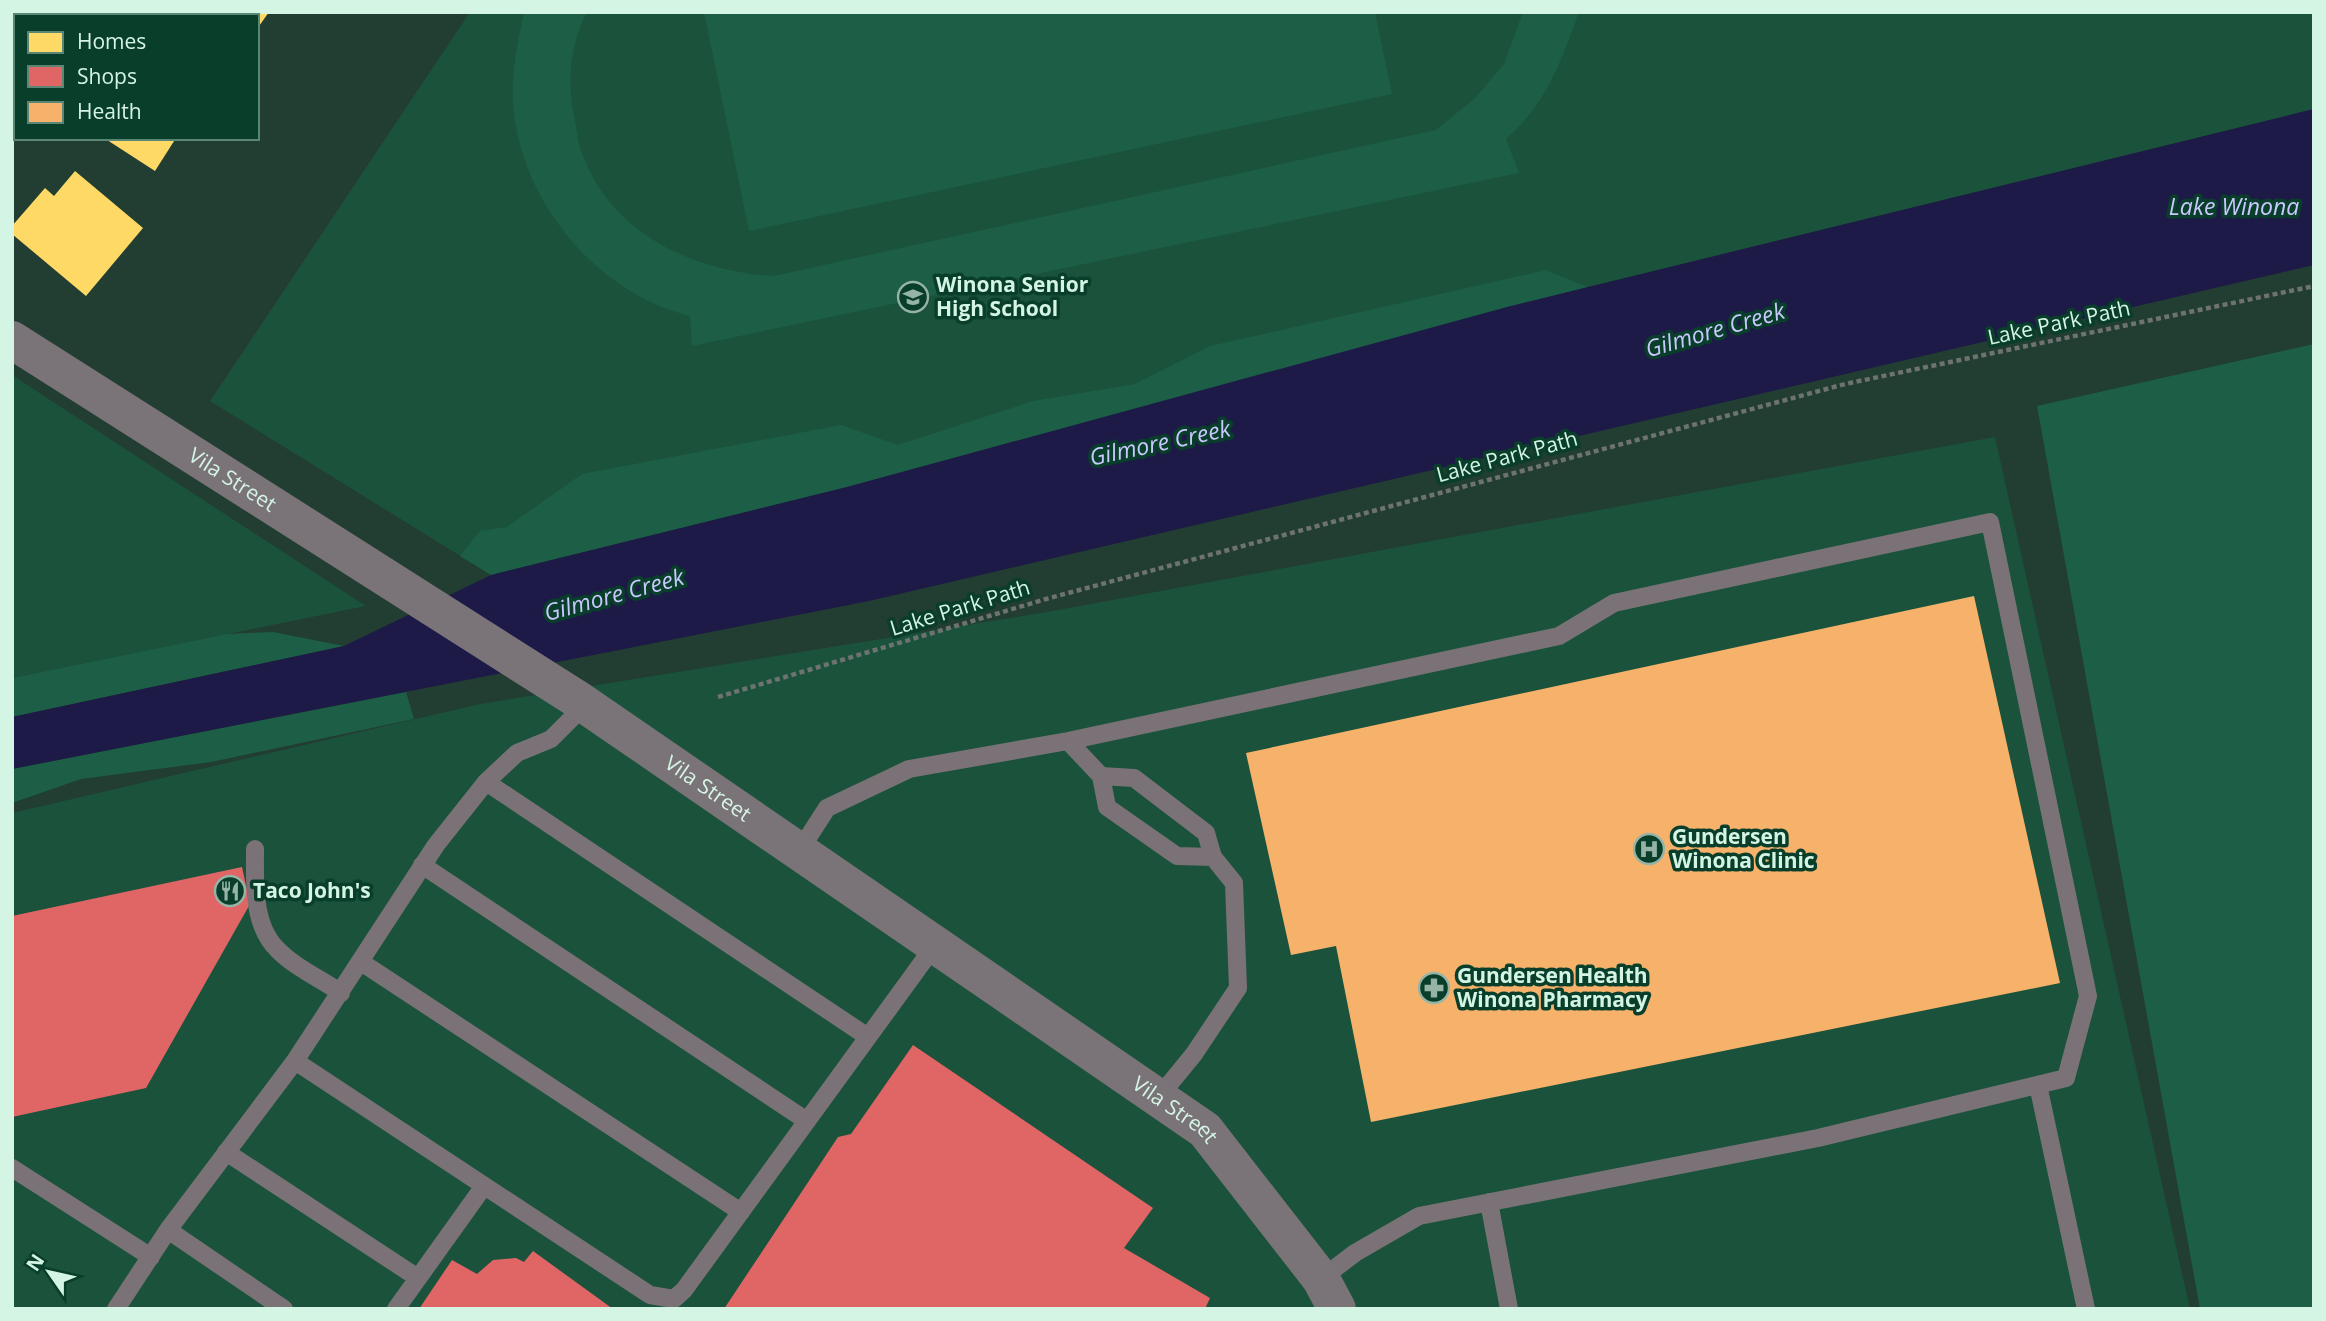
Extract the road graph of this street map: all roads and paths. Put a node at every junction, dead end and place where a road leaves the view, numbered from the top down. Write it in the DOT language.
graph roads {
  1 [pos="2314,286"];
  2 [pos="12,340"];
  3 [pos="718,697"];
  4 [pos="581,702"];
  5 [pos="1068,741"];
  6 [pos="1101,776"];
  7 [pos="486,782"];
  8 [pos="255,849"];
  9 [pos="798,853"];
  10 [pos="1213,857"];
  11 [pos="422,865"];
  12 [pos="935,945"];
  13 [pos="360,962"];
  14 [pos="341,993"];
  15 [pos="868,1037"];
  16 [pos="295,1061"];
  17 [pos="2038,1085"];
  18 [pos="1158,1098"];
  19 [pos="807,1121"];
  20 [pos="226,1152"];
  21 [pos="12,1168"];
  22 [pos="484,1186"];
  23 [pos="1489,1202"];
  24 [pos="741,1212"];
  25 [pos="168,1230"];
  26 [pos="151,1257"];
  27 [pos="418,1278"];
  28 [pos="1327,1297"];
  29 [pos="116,1309"];
  30 [pos="284,1309"];
  31 [pos="396,1309"];
  32 [pos="1509,1309"];
  33 [pos="2086,1309"];
  1 -- 3 [label="path, Lake Park Path"];
  2 -- 4 [label="street, Vila Street"];
  4 -- 7 [label="lane"];
  4 -- 9 [label="street, Vila Street"];
  5 -- 6 [label="lane"];
  5 -- 9 [label="lane"];
  5 -- 17 [label="lane"];
  6 -- 10 [label="lane"];
  6 -- 10 [label="lane"];
  7 -- 11 [label="lane"];
  7 -- 15 [label="lane"];
  8 -- 14 [label="lane"];
  9 -- 12 [label="street, Vila Street"];
  10 -- 18 [label="lane"];
  11 -- 13 [label="lane"];
  11 -- 19 [label="lane"];
  12 -- 15 [label="lane"];
  12 -- 18 [label="street, Vila Street"];
  13 -- 14 [label="lane"];
  13 -- 24 [label="lane"];
  14 -- 16 [label="lane"];
  15 -- 19 [label="lane"];
  16 -- 20 [label="lane"];
  16 -- 22 [label="lane"];
  17 -- 23 [label="lane"];
  17 -- 33 [label="lane"];
  18 -- 28 [label="street, Vila Street"];
  19 -- 24 [label="lane"];
  20 -- 25 [label="lane"];
  20 -- 27 [label="lane"];
  21 -- 26 [label="lane"];
  22 -- 24 [label="lane"];
  22 -- 27 [label="lane"];
  23 -- 28 [label="lane"];
  23 -- 32 [label="lane"];
  25 -- 26 [label="lane"];
  25 -- 30 [label="lane"];
  26 -- 29 [label="lane"];
  27 -- 31 [label="lane"];
}
